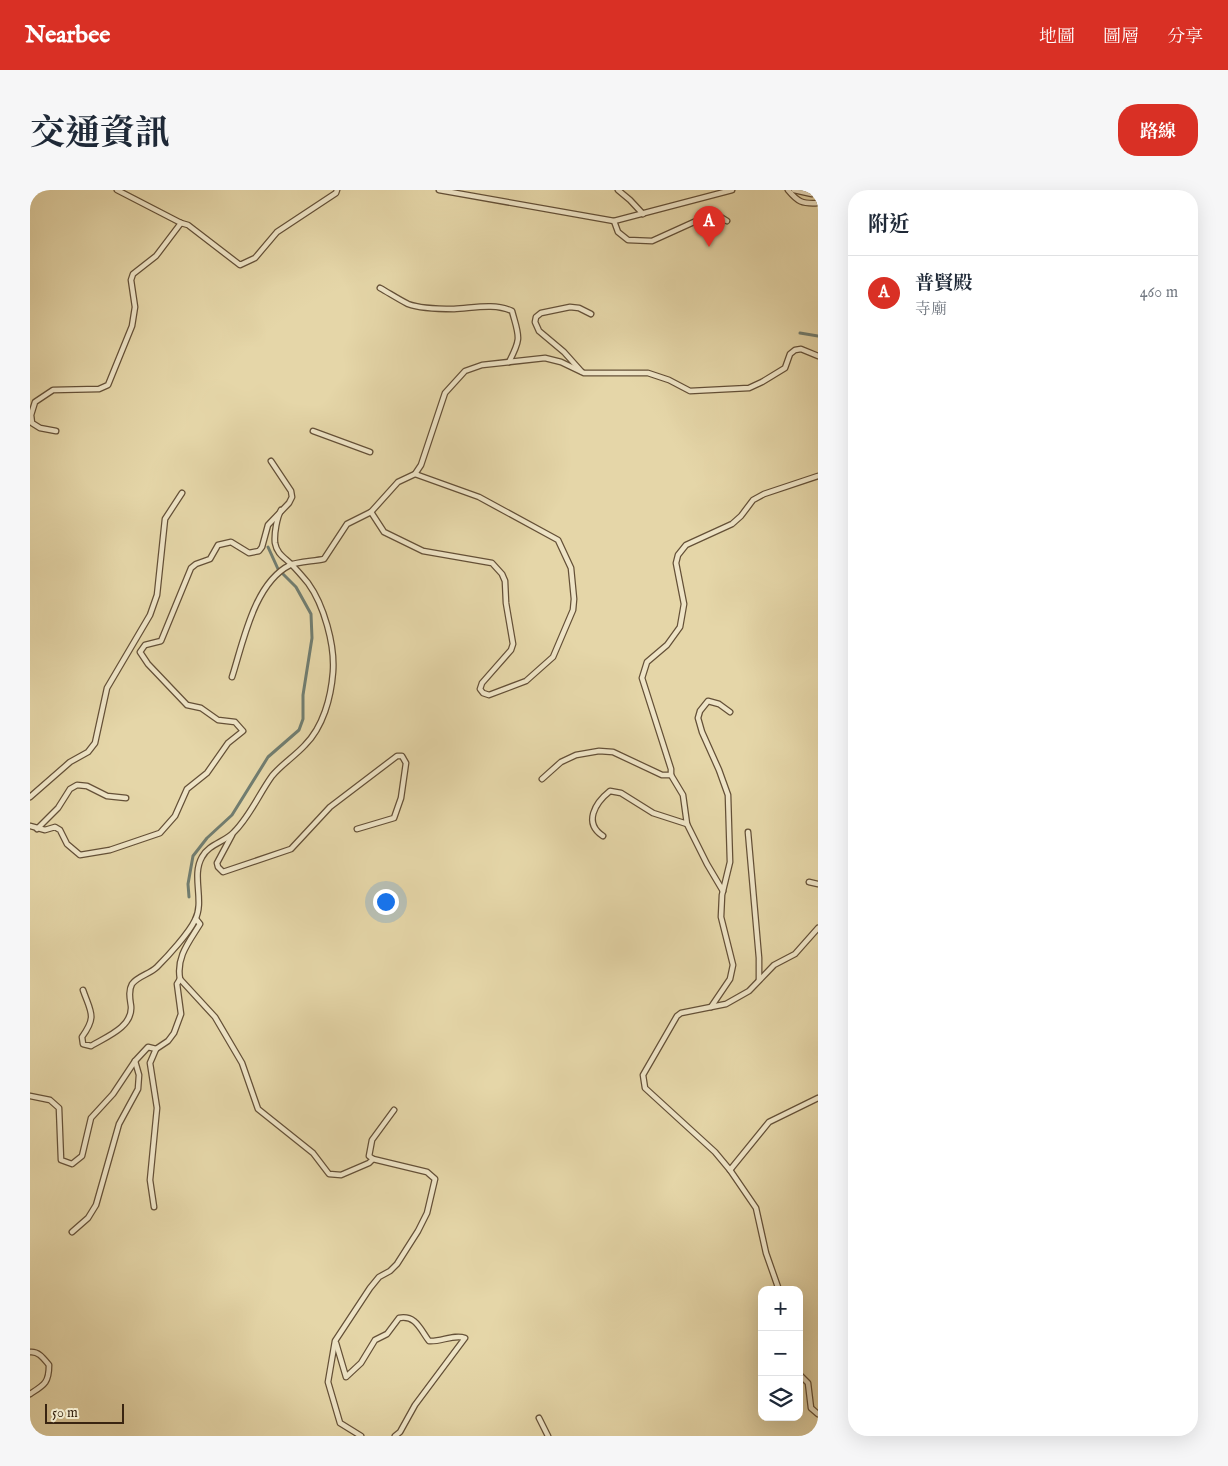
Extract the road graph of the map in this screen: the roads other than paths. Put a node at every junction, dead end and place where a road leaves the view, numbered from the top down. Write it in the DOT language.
graph roads {
  1 [pos="117,190"];
  2 [pos="337,190"];
  3 [pos="439,190"];
  4 [pos="618,190"];
  5 [pos="732,190"];
  6 [pos="788,190"];
  7 [pos="794,190"];
  8 [pos="818,192"];
  9 [pos="818,203"];
  10 [pos="643,214"];
  11 [pos="614,221"];
  12 [pos="727,221"];
  13 [pos="181,223"];
  14 [pos="380,288"];
  15 [pos="590,314"];
  16 [pos="818,356"];
  17 [pos="509,362"];
  18 [pos="584,373"];
  19 [pos="56,431"];
  20 [pos="313,431"];
  21 [pos="370,452"];
  22 [pos="272,462"];
  23 [pos="415,474"];
  24 [pos="818,476"];
  25 [pos="182,493"];
  26 [pos="281,510"];
  27 [pos="372,512"];
  28 [pos="292,564"];
  29 [pos="232,677"];
  30 [pos="730,712"];
  31 [pos="671,775"];
  32 [pos="542,779"];
  33 [pos="30,797"];
  34 [pos="126,798"];
  35 [pos="687,824"];
  36 [pos="30,826"];
  37 [pos="37,829"];
  38 [pos="358,829"];
  39 [pos="748,832"];
  40 [pos="233,834"];
  41 [pos="603,836"];
  42 [pos="809,882"];
  43 [pos="818,884"];
  44 [pos="724,892"];
  45 [pos="196,919"];
  46 [pos="818,928"];
  47 [pos="180,979"];
  48 [pos="759,980"];
  49 [pos="84,990"];
  50 [pos="711,1008"];
  51 [pos="156,1049"];
  52 [pos="135,1061"];
  53 [pos="30,1096"];
  54 [pos="818,1098"];
  55 [pos="394,1110"];
  56 [pos="373,1158"];
  57 [pos="730,1170"];
  58 [pos="154,1207"];
  59 [pos="72,1232"];
  60 [pos="778,1286"];
  61 [pos="335,1341"];
  62 [pos="30,1352"];
  63 [pos="801,1376"];
  64 [pos="30,1394"];
  65 [pos="818,1414"];
  66 [pos="539,1418"];
  67 [pos="361,1436"];
  68 [pos="395,1436"];
  69 [pos="548,1436"];
  1 -- 13 [label="lane"];
  2 -- 13 [label="lane"];
  3 -- 11 [label="lane"];
  4 -- 10 [label="lane"];
  5 -- 10 [label="lane"];
  6 -- 9 [label="lane"];
  7 -- 8 [label="lane"];
  10 -- 11 [label="lane"];
  11 -- 12 [label="lane"];
  13 -- 19 [label="lane"];
  14 -- 17 [label="lane"];
  15 -- 18 [label="lane"];
  16 -- 18 [label="lane"];
  17 -- 18 [label="lane"];
  17 -- 23 [label="lane"];
  20 -- 21 [label="lane"];
  22 -- 26 [label="lane"];
  23 -- 27 [label="lane"];
  23 -- 27 [label="lane"];
  24 -- 31 [label="lane"];
  25 -- 33 [label="lane"];
  26 -- 28 [label="lane"];
  26 -- 37 [label="lane"];
  27 -- 28 [label="lane"];
  28 -- 29 [label="lane"];
  28 -- 40 [label="lane"];
  30 -- 44 [label="lane"];
  31 -- 32 [label="lane"];
  31 -- 35 [label="lane"];
  34 -- 37 [label="lane"];
  35 -- 41 [label="lane"];
  35 -- 44 [label="lane"];
  36 -- 37 [label="lane"];
  38 -- 40 [label="lane"];
  39 -- 48 [label="lane"];
  40 -- 45 [label="lane"];
  42 -- 43 [label="lane"];
  44 -- 50 [label="lane"];
  45 -- 47 [label="lane"];
  45 -- 49 [label="lane"];
  46 -- 48 [label="lane"];
  47 -- 51 [label="lane"];
  47 -- 56 [label="lane"];
  48 -- 50 [label="lane"];
  50 -- 57 [label="lane"];
  51 -- 52 [label="lane"];
  51 -- 58 [label="lane"];
  52 -- 53 [label="lane"];
  52 -- 59 [label="lane"];
  54 -- 57 [label="lane"];
  55 -- 56 [label="lane"];
  56 -- 61 [label="lane"];
  57 -- 60 [label="lane"];
  61 -- 67 [label="lane"];
  61 -- 68 [label="lane"];
  62 -- 64 [label="lane"];
  63 -- 65 [label="lane"];
  66 -- 69 [label="lane"];
}
